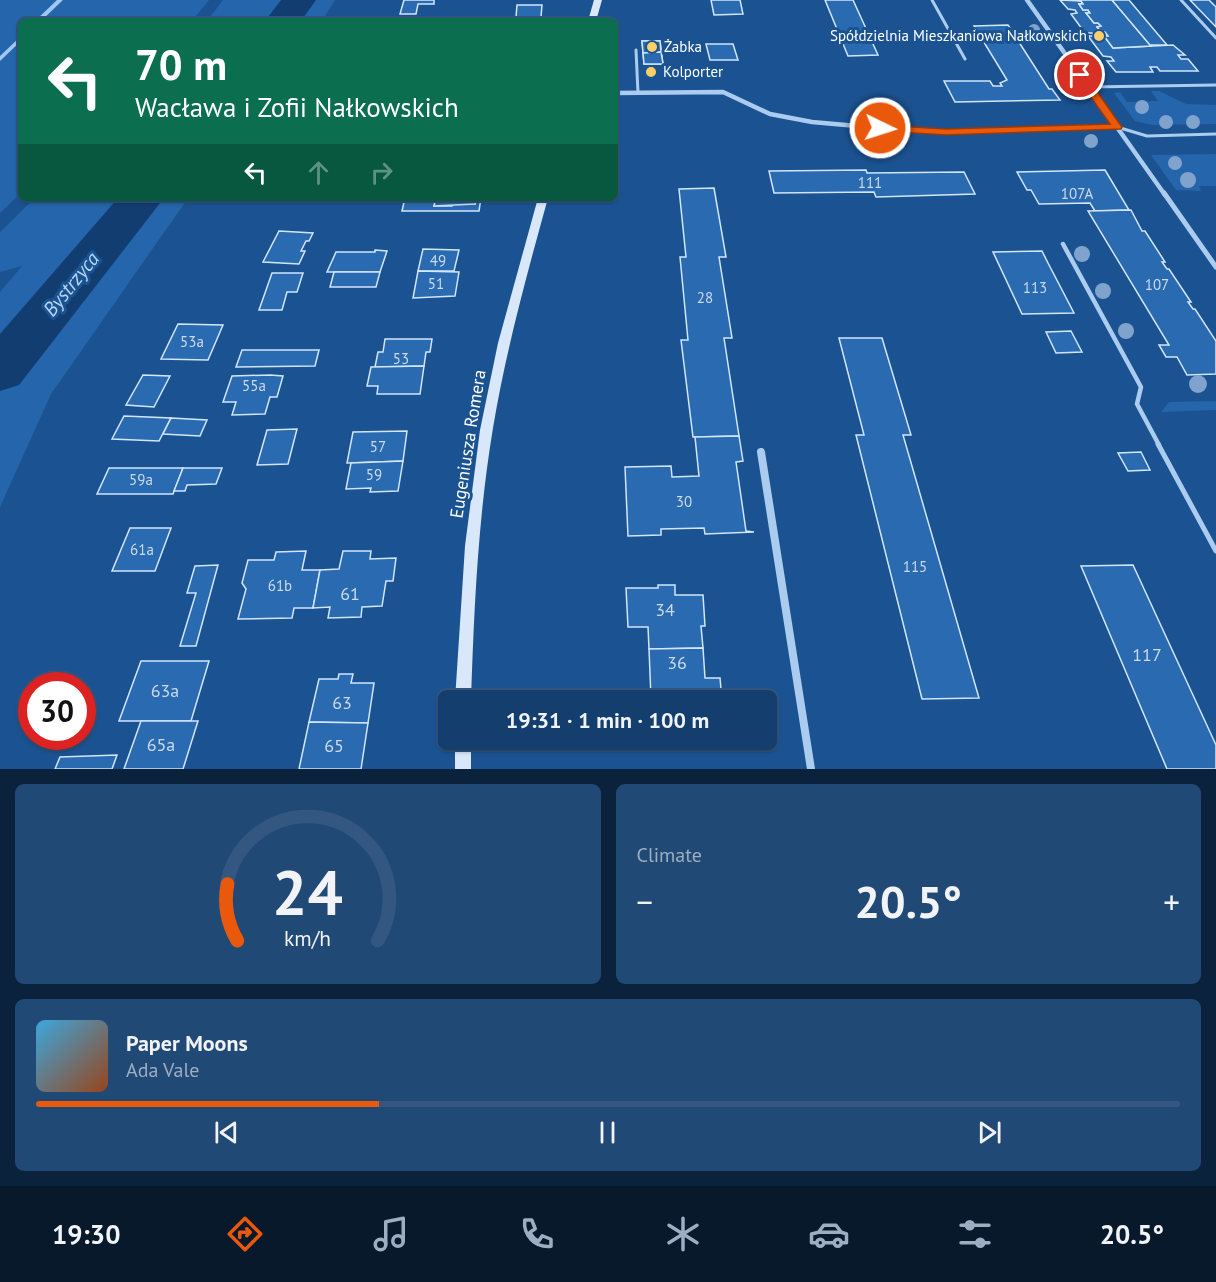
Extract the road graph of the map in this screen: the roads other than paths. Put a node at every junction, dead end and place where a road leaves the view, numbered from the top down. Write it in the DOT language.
graph roads {
  1 [pos="598,0"];
  2 [pos="932,0"];
  3 [pos="1027,0"];
  4 [pos="1181,0"];
  5 [pos="593,18"];
  6 [pos="1216,38"];
  7 [pos="636,50"];
  8 [pos="964,59"];
  9 [pos="1216,85"];
  10 [pos="1089,87"];
  11 [pos="618,93"];
  12 [pos="638,93"];
  13 [pos="1117,127"];
  14 [pos="1216,134"];
  15 [pos="542,201"];
  16 [pos="1064,244"];
  17 [pos="1216,267"];
  18 [pos="761,452"];
  19 [pos="1216,552"];
  20 [pos="464,690"];
  21 [pos="463,750"];
  22 [pos="463,769"];
  23 [pos="811,769"];
  1 -- 5 [label="street"];
  2 -- 8 [label="lane"];
  3 -- 10 [label="street"];
  4 -- 6 [label="lane"];
  7 -- 12 [label="lane"];
  9 -- 10 [label="lane"];
  10 -- 13 [label="street"];
  11 -- 12 [label="street"];
  12 -- 13 [label="street"];
  13 -- 14 [label="lane"];
  13 -- 17 [label="street"];
  15 -- 20 [label="street, Eugeniusza Romera"];
  16 -- 19 [label="lane"];
  18 -- 23 [label="street"];
  21 -- 22 [label="street"];
}
